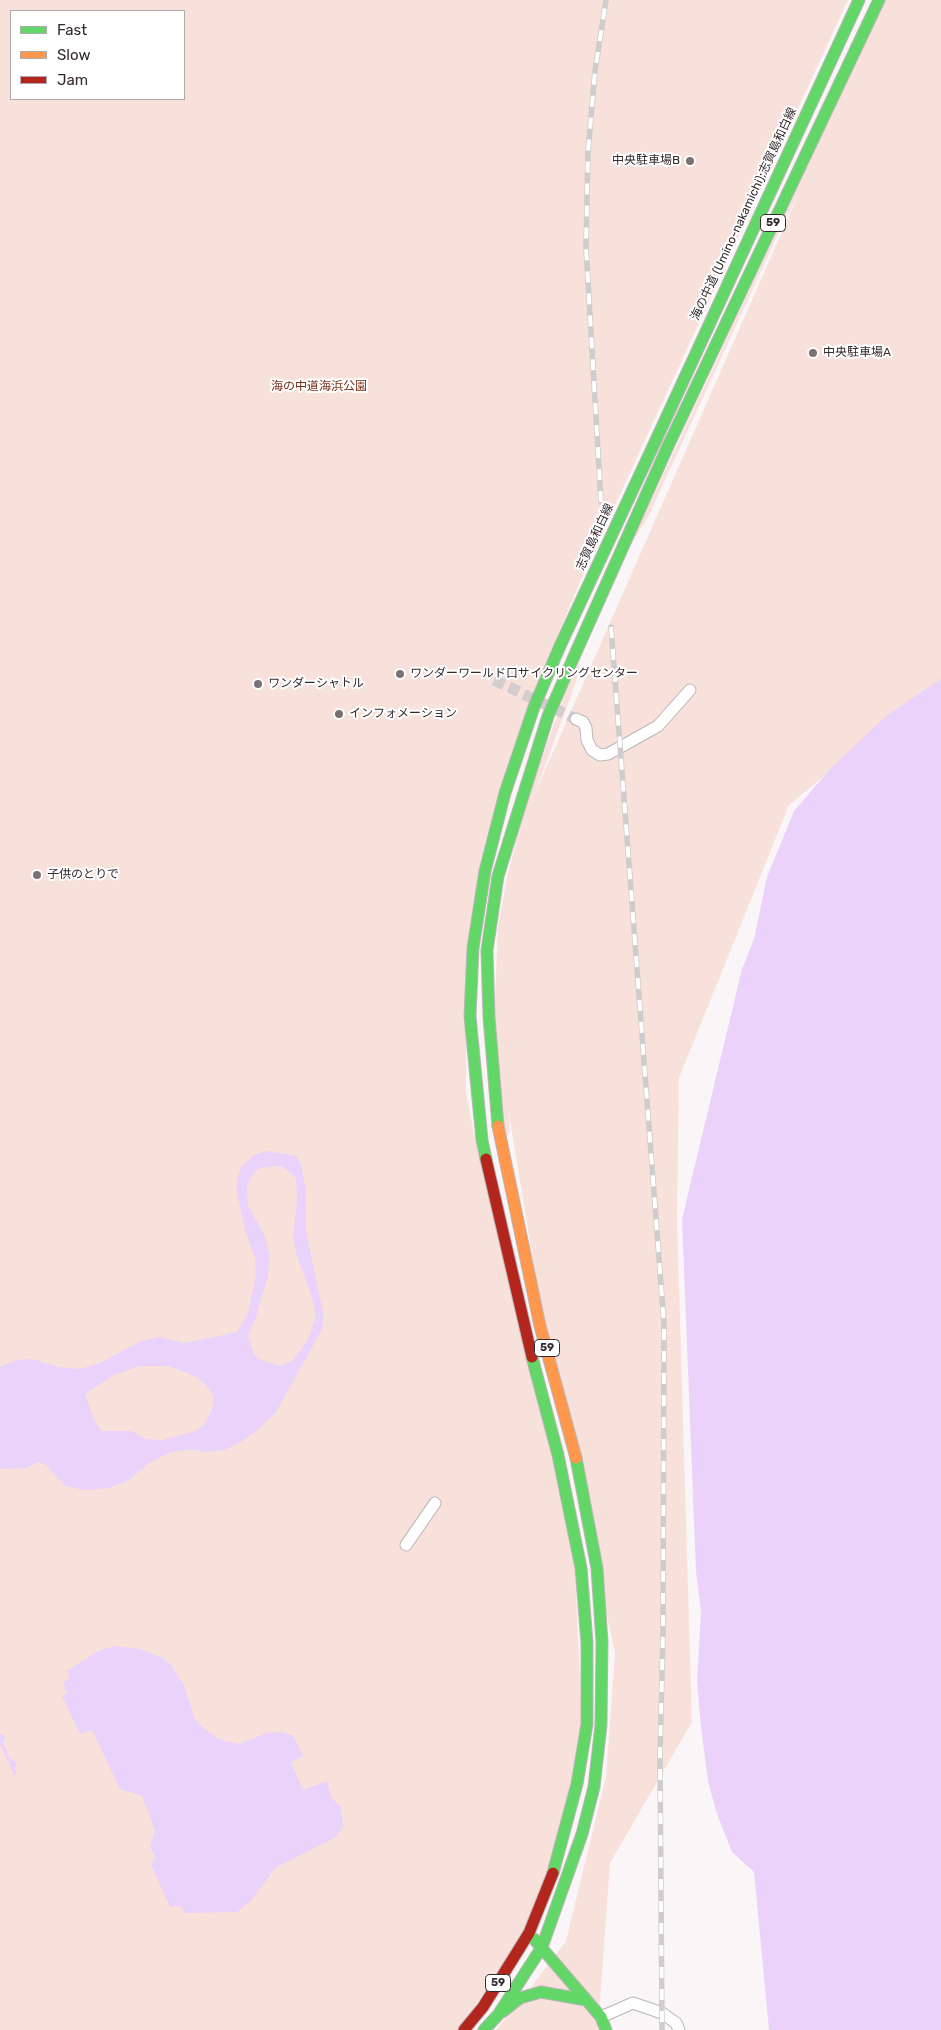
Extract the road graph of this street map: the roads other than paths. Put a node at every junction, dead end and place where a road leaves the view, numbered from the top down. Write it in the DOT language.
graph roads {
  1 [pos="859,0"];
  2 [pos="879,0"];
  3 [pos="656,440"];
  4 [pos="690,690"];
  5 [pos="576,719"];
  6 [pos="435,1503"];
  7 [pos="406,1545"];
  8 [pos="529,1933"];
  9 [pos="542,1947"];
  10 [pos="586,2000"];
  11 [pos="498,2015"];
  12 [pos="600,2017"];
  13 [pos="464,2030"];
  14 [pos="484,2030"];
  15 [pos="606,2030"];
  16 [pos="679,2030"];
  1 -- 3 [label="main road, 海の中道 (Umino-nakamichi);志賀島和白線 / 59"];
  2 -- 9 [label="main road, 59, bridge"];
  3 -- 8 [label="main road, 志賀島和白線 / 59, bridge"];
  4 -- 5 [label="street"];
  6 -- 7 [label="street"];
  8 -- 9 [label="main road"];
  8 -- 13 [label="main road, 59"];
  9 -- 10 [label="main road"];
  9 -- 11 [label="main road, 59"];
  10 -- 11 [label="main road"];
  10 -- 12 [label="main road"];
  11 -- 14 [label="main road, 59"];
  12 -- 15 [label="main road"];
  12 -- 16 [label="street"];
}
